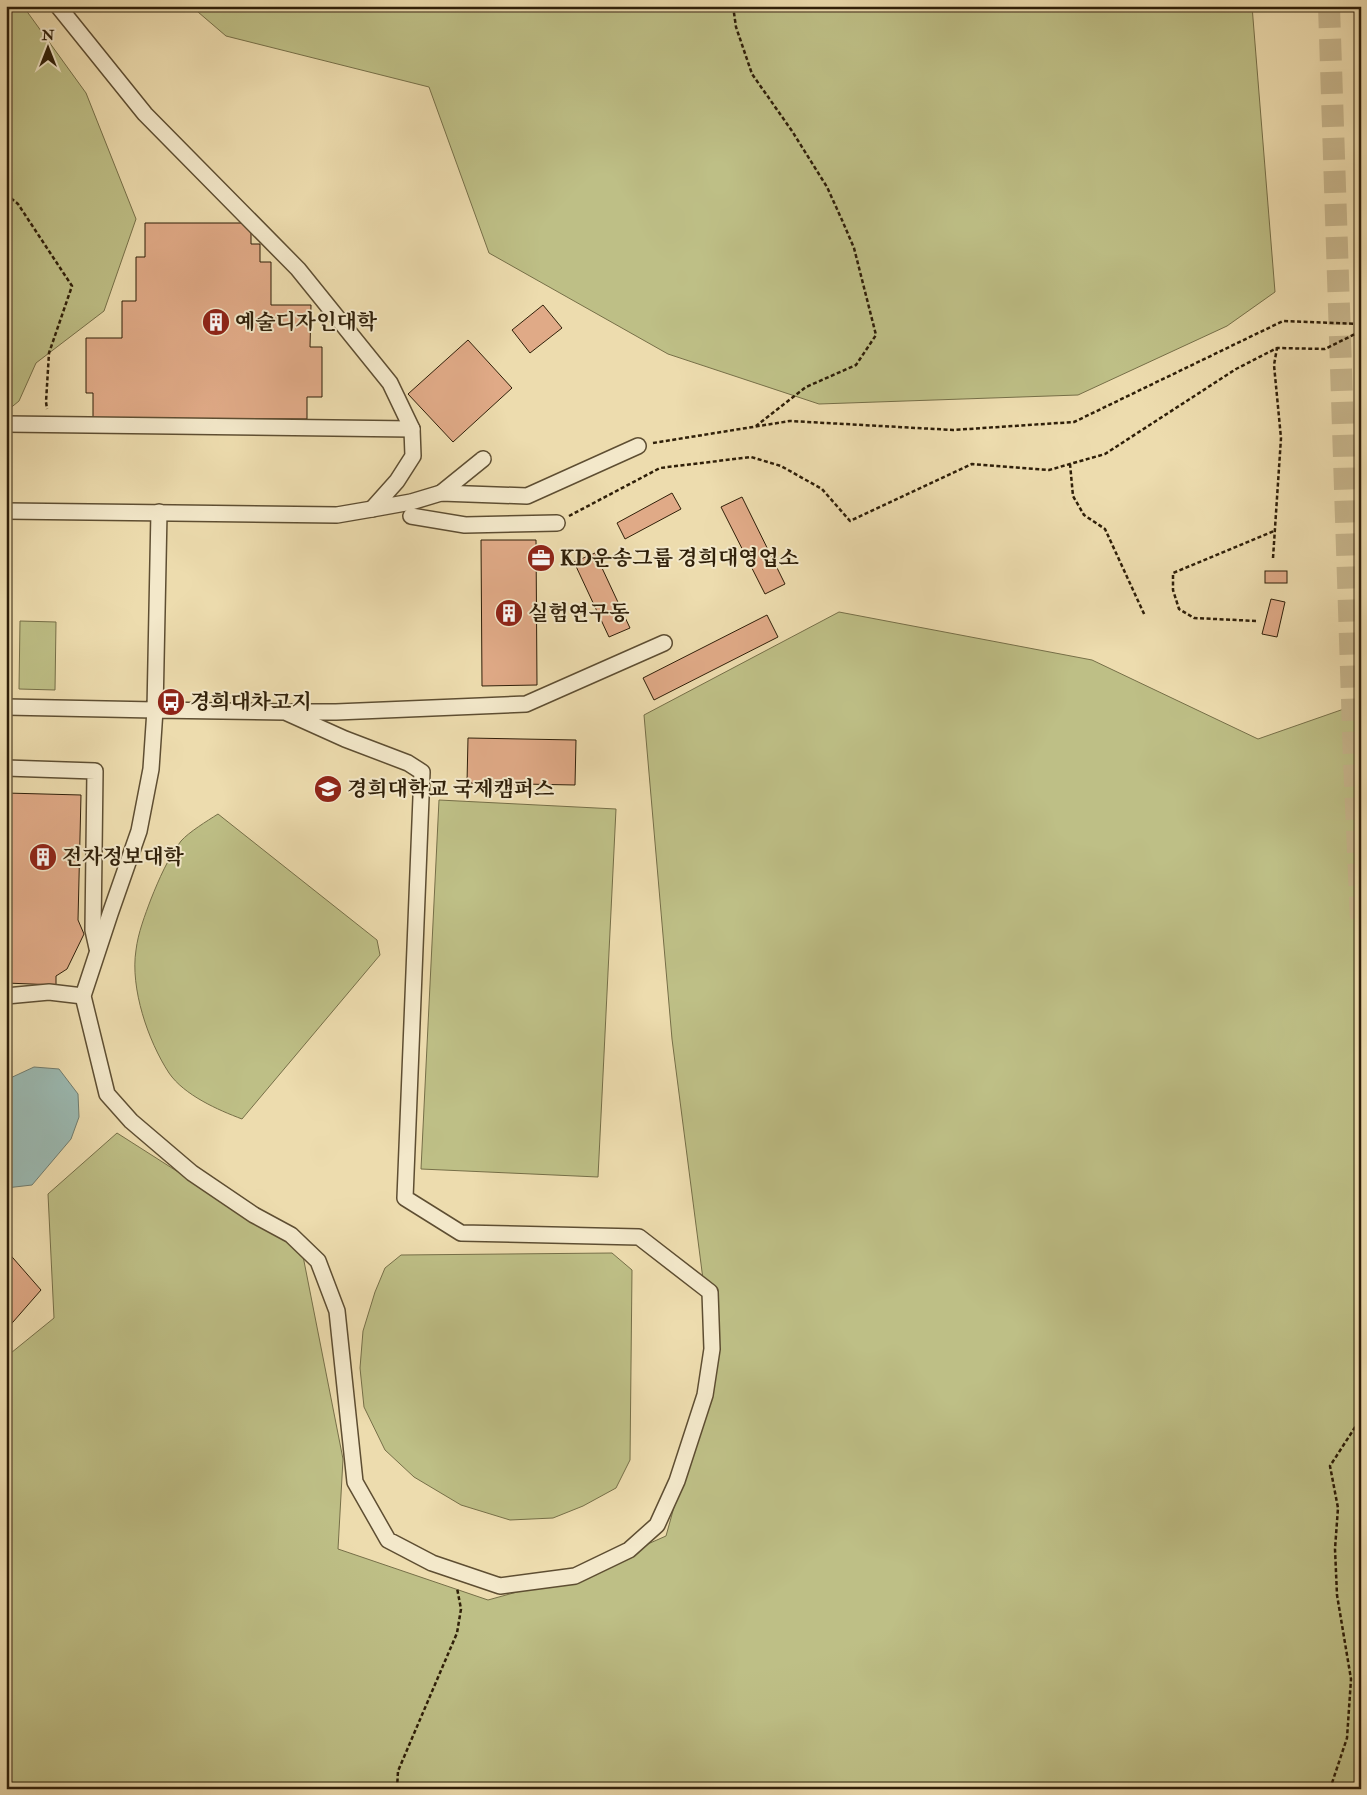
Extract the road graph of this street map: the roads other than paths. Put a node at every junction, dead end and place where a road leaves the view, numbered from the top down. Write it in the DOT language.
graph roads {
  1 [pos="58,6"];
  2 [pos="6,424"];
  3 [pos="412,429"];
  4 [pos="638,446"];
  5 [pos="483,459"];
  6 [pos="441,493"];
  7 [pos="372,508"];
  8 [pos="6,511"];
  9 [pos="159,512"];
  10 [pos="411,516"];
  11 [pos="557,523"];
  12 [pos="664,644"];
  13 [pos="6,707"];
  14 [pos="154,710"];
  15 [pos="285,712"];
  16 [pos="6,768"];
  17 [pos="97,950"];
  18 [pos="6,996"];
  19 [pos="83,996"];
  1 -- 3 [label="street"];
  2 -- 3 [label="street"];
  3 -- 7 [label="street"];
  4 -- 6 [label="street"];
  5 -- 6 [label="street"];
  6 -- 7 [label="street"];
  7 -- 9 [label="street"];
  8 -- 9 [label="street"];
  9 -- 14 [label="street"];
  10 -- 11 [label="street"];
  12 -- 15 [label="street"];
  13 -- 14 [label="street"];
  14 -- 15 [label="street"];
  14 -- 17 [label="street"];
  15 -- 19 [label="street"];
  16 -- 17 [label="street"];
  17 -- 19 [label="street"];
  18 -- 19 [label="street"];
}
